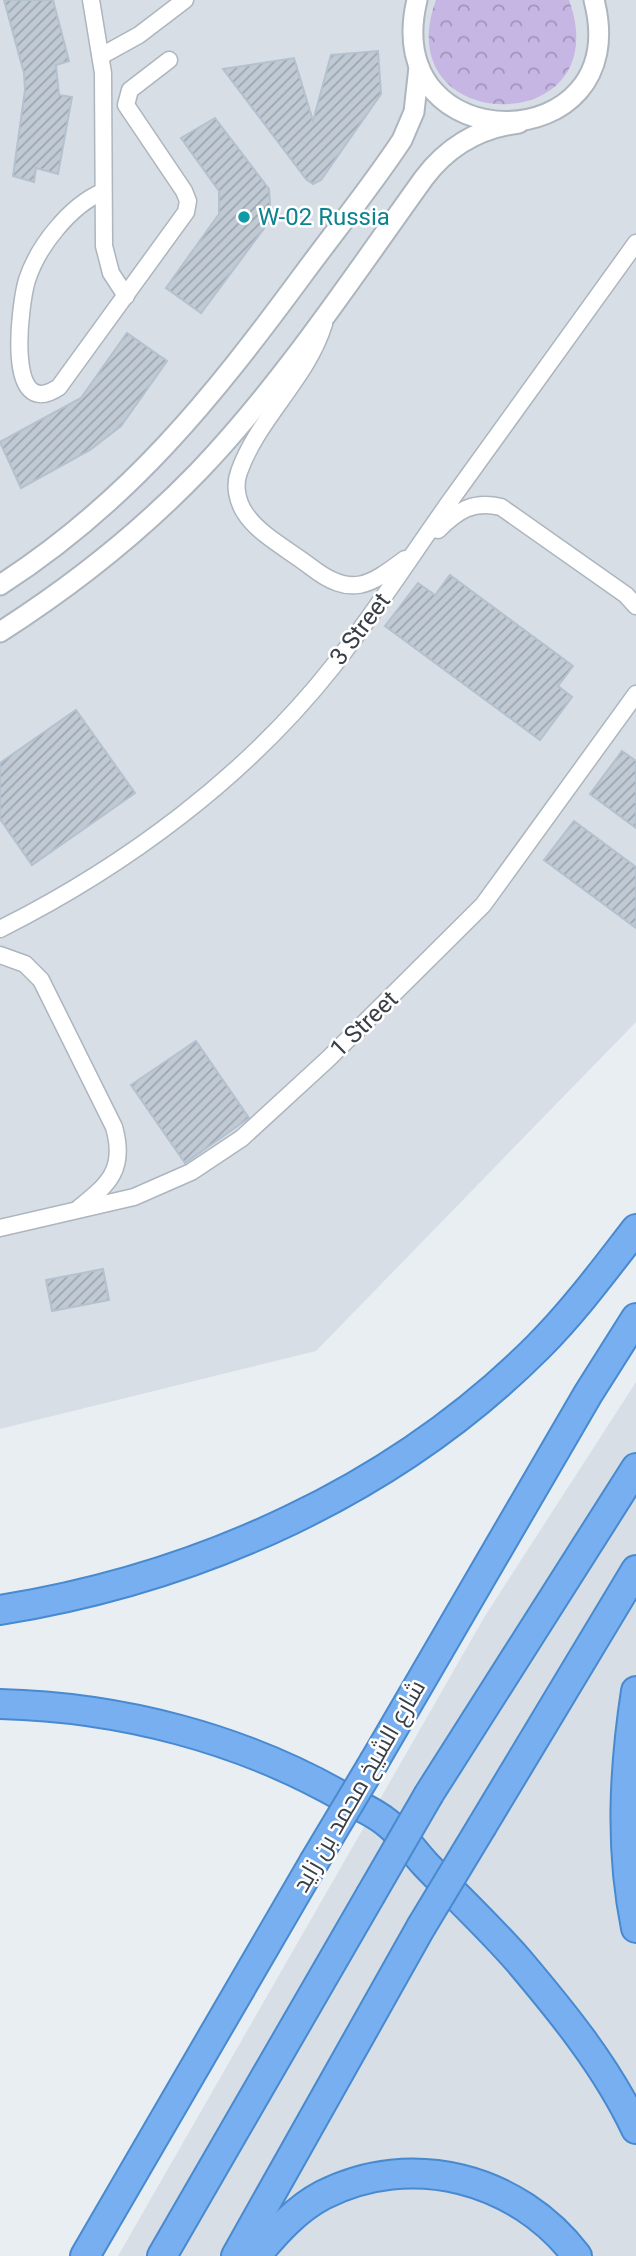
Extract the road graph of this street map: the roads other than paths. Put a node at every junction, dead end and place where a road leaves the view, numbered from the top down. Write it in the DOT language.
graph roads {
  1 [pos="91,0"];
  2 [pos="185,0"];
  3 [pos="416,0"];
  4 [pos="594,0"];
  5 [pos="101,56"];
  6 [pos="169,60"];
  7 [pos="419,67"];
  8 [pos="519,123"];
  9 [pos="102,192"];
  10 [pos="636,243"];
  11 [pos="126,296"];
  12 [pos="328,311"];
  13 [pos="418,550"];
  14 [pos="0,585"];
  15 [pos="636,606"];
  16 [pos="0,632"];
  17 [pos="635,693"];
  18 [pos="0,929"];
  19 [pos="0,955"];
  20 [pos="74,1212"];
  21 [pos="0,1228"];
  22 [pos="636,1229"];
  23 [pos="636,1318"];
  24 [pos="636,1468"];
  25 [pos="636,1570"];
  26 [pos="0,1610"];
  27 [pos="636,1691"];
  28 [pos="0,1704"];
  29 [pos="636,1928"];
  30 [pos="636,2129"];
  31 [pos="85,2256"];
  32 [pos="162,2256"];
  33 [pos="236,2256"];
  34 [pos="256,2256"];
  35 [pos="577,2256"];
  1 -- 5 [label="street"];
  2 -- 5 [label="street"];
  3 -- 7 [label="street"];
  4 -- 8 [label="street"];
  5 -- 9 [label="street"];
  6 -- 11 [label="street"];
  7 -- 8 [label="street"];
  7 -- 14 [label="street"];
  8 -- 12 [label="street"];
  9 -- 11 [label="street"];
  9 -- 11 [label="street"];
  10 -- 13 [label="street, 3 Street"];
  12 -- 13 [label="street"];
  12 -- 16 [label="street"];
  13 -- 15 [label="street"];
  13 -- 18 [label="street, 3 Street"];
  17 -- 20 [label="street, 1 Street"];
  19 -- 20 [label="street"];
  20 -- 21 [label="street, 1 Street"];
  22 -- 26 [label="highway"];
  23 -- 31 [label="highway, شارع الشيخ محمد بن زايد, bridge"];
  24 -- 32 [label="highway, bridge"];
  25 -- 33 [label="highway, bridge"];
  27 -- 29 [label="highway"];
  28 -- 30 [label="highway"];
  34 -- 35 [label="highway"];
}
